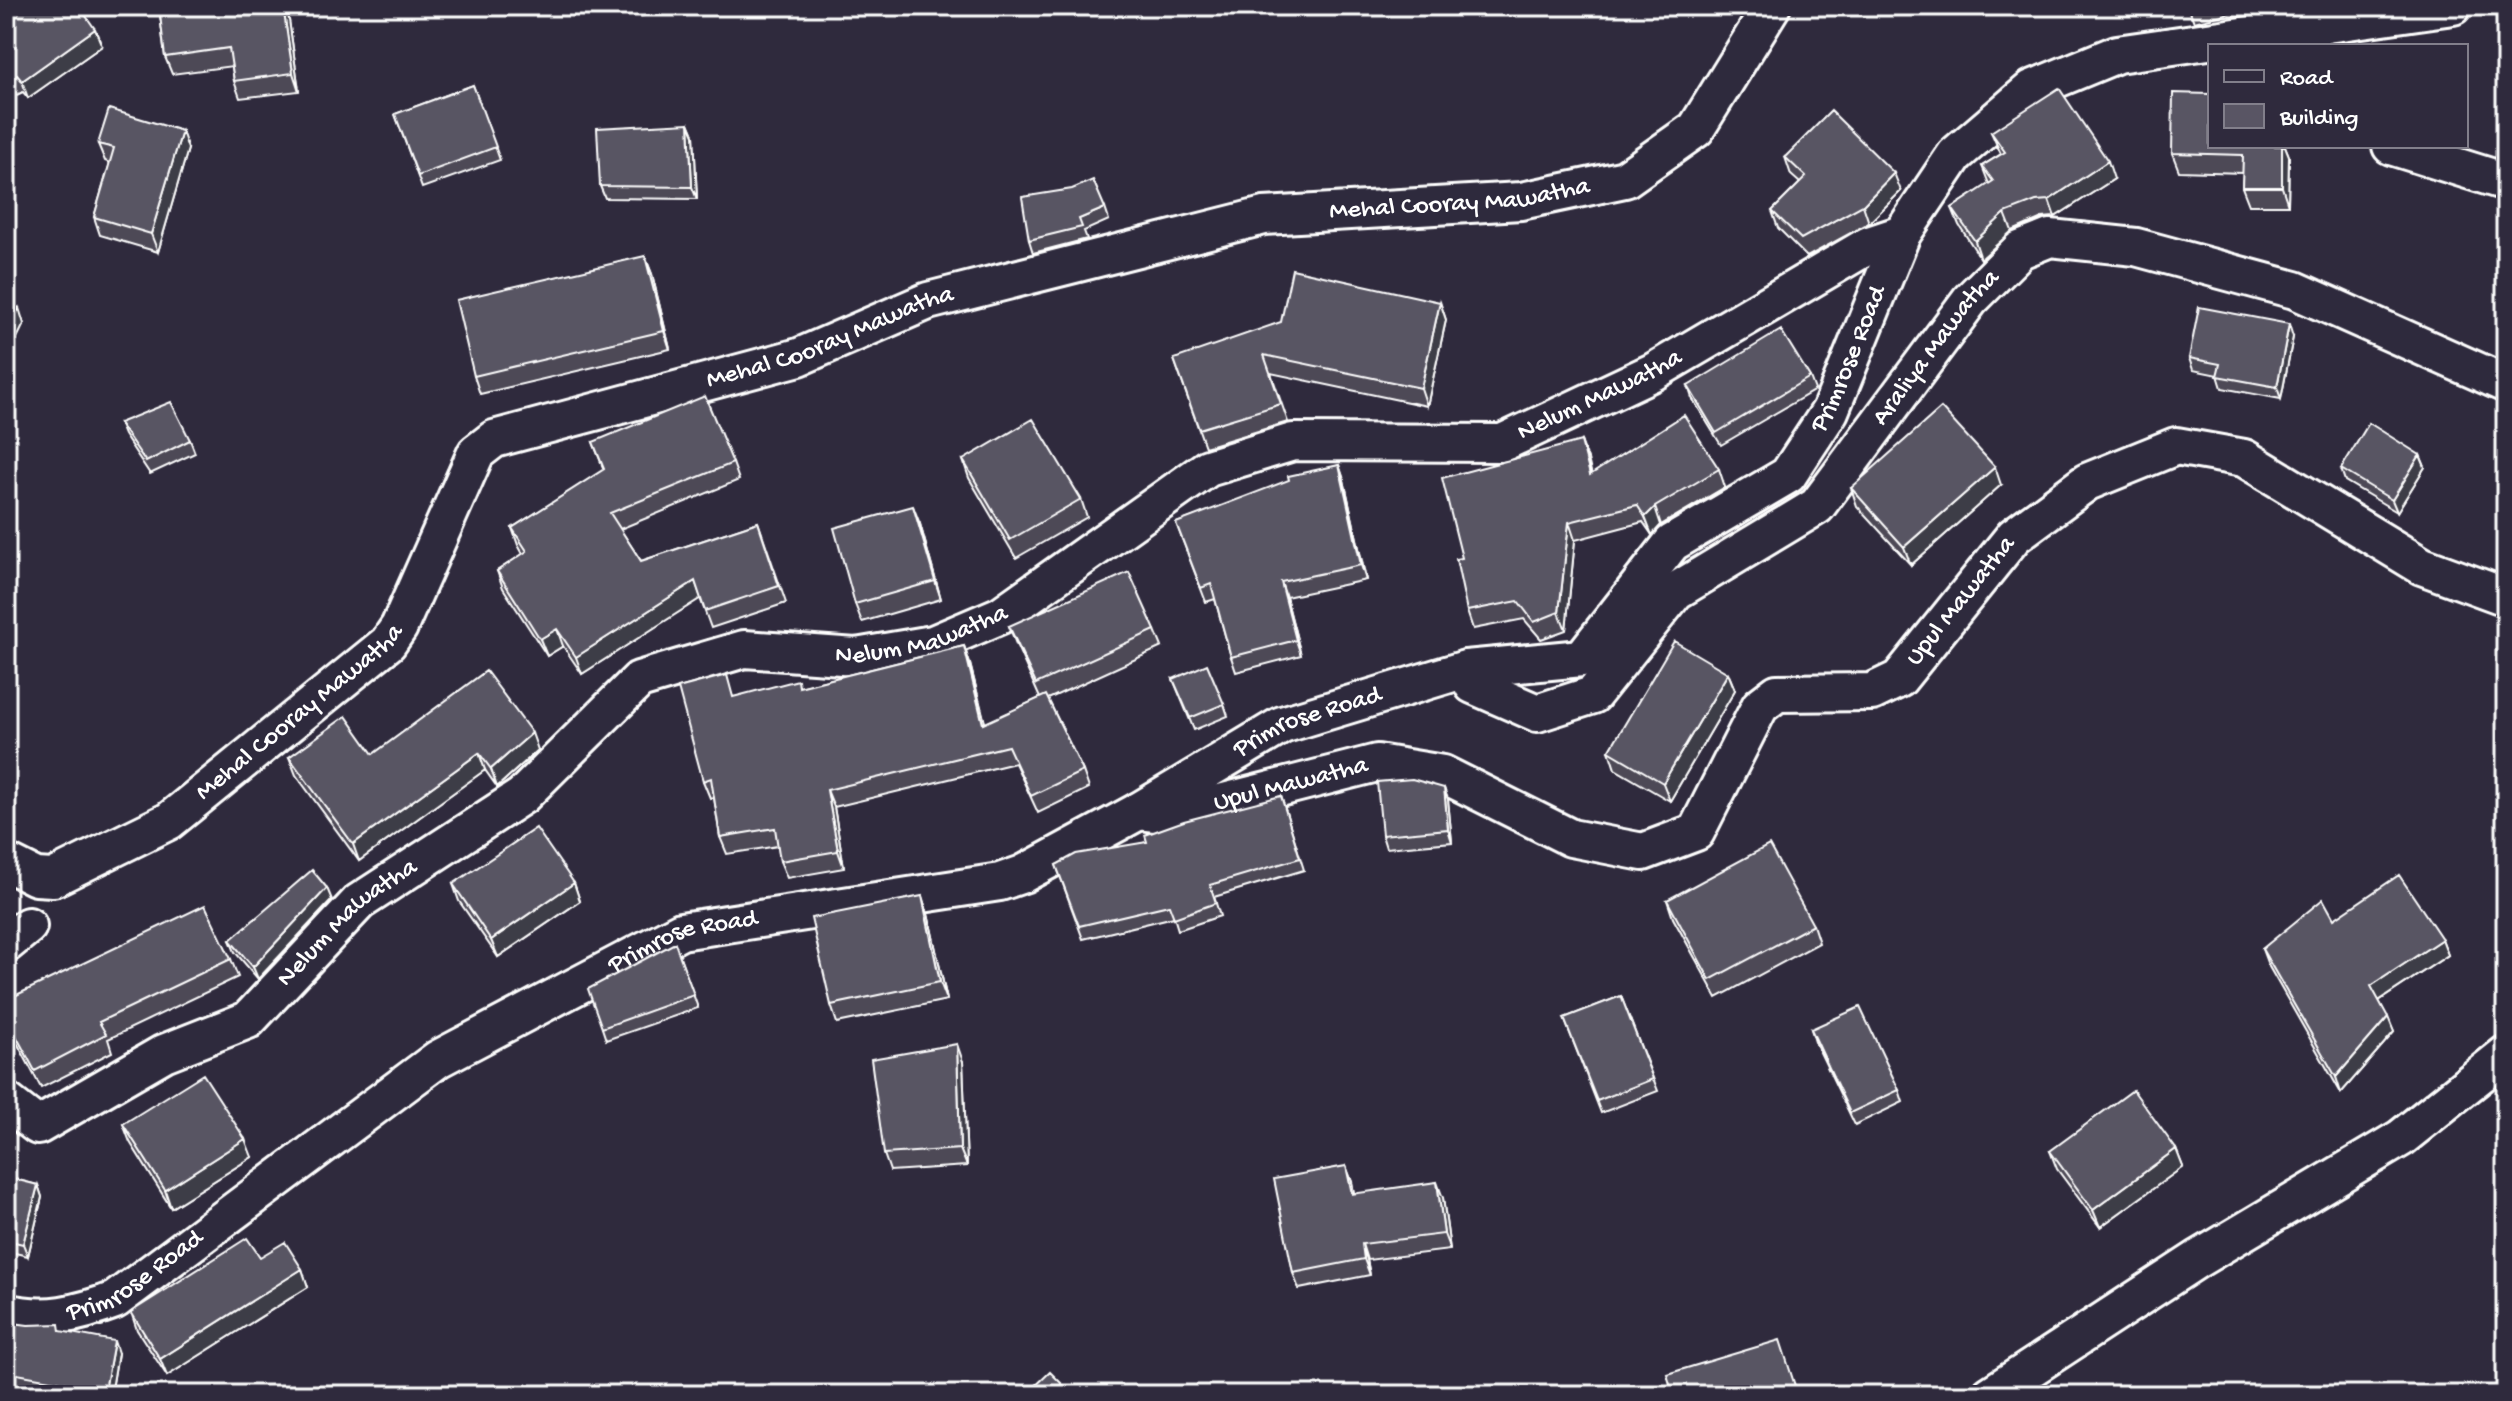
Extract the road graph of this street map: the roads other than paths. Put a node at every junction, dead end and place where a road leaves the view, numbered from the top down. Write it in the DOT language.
graph roads {
  1 [pos="1772,6"];
  2 [pos="2449,7"];
  3 [pos="2297,38"];
  4 [pos="2230,44"];
  5 [pos="2208,46"];
  6 [pos="2397,148"];
  7 [pos="2506,182"];
  8 [pos="1902,234"];
  9 [pos="2506,384"];
  10 [pos="2506,597"];
  11 [pos="1466,669"];
  12 [pos="1139,811"];
  13 [pos="6,862"];
  14 [pos="2506,1054"];
  15 [pos="6,1101"];
  16 [pos="6,1312"];
  17 [pos="1990,1395"];
  1 -- 13 [label="street, Mehal Cooray Mawatha"];
  2 -- 3 [label="street, Primrose Road"];
  3 -- 4 [label="street, Primrose Road"];
  5 -- 8 [label="street, Primrose Road"];
  6 -- 7 [label="street"];
  8 -- 11 [label="street, Primrose Road"];
  8 -- 15 [label="street, Nelum Mawatha"];
  9 -- 11 [label="street, Araliya Mawatha"];
  10 -- 12 [label="street, Upul Mawatha"];
  11 -- 12 [label="street, Primrose Road"];
  12 -- 16 [label="street, Primrose Road"];
  14 -- 17 [label="street"];
}
